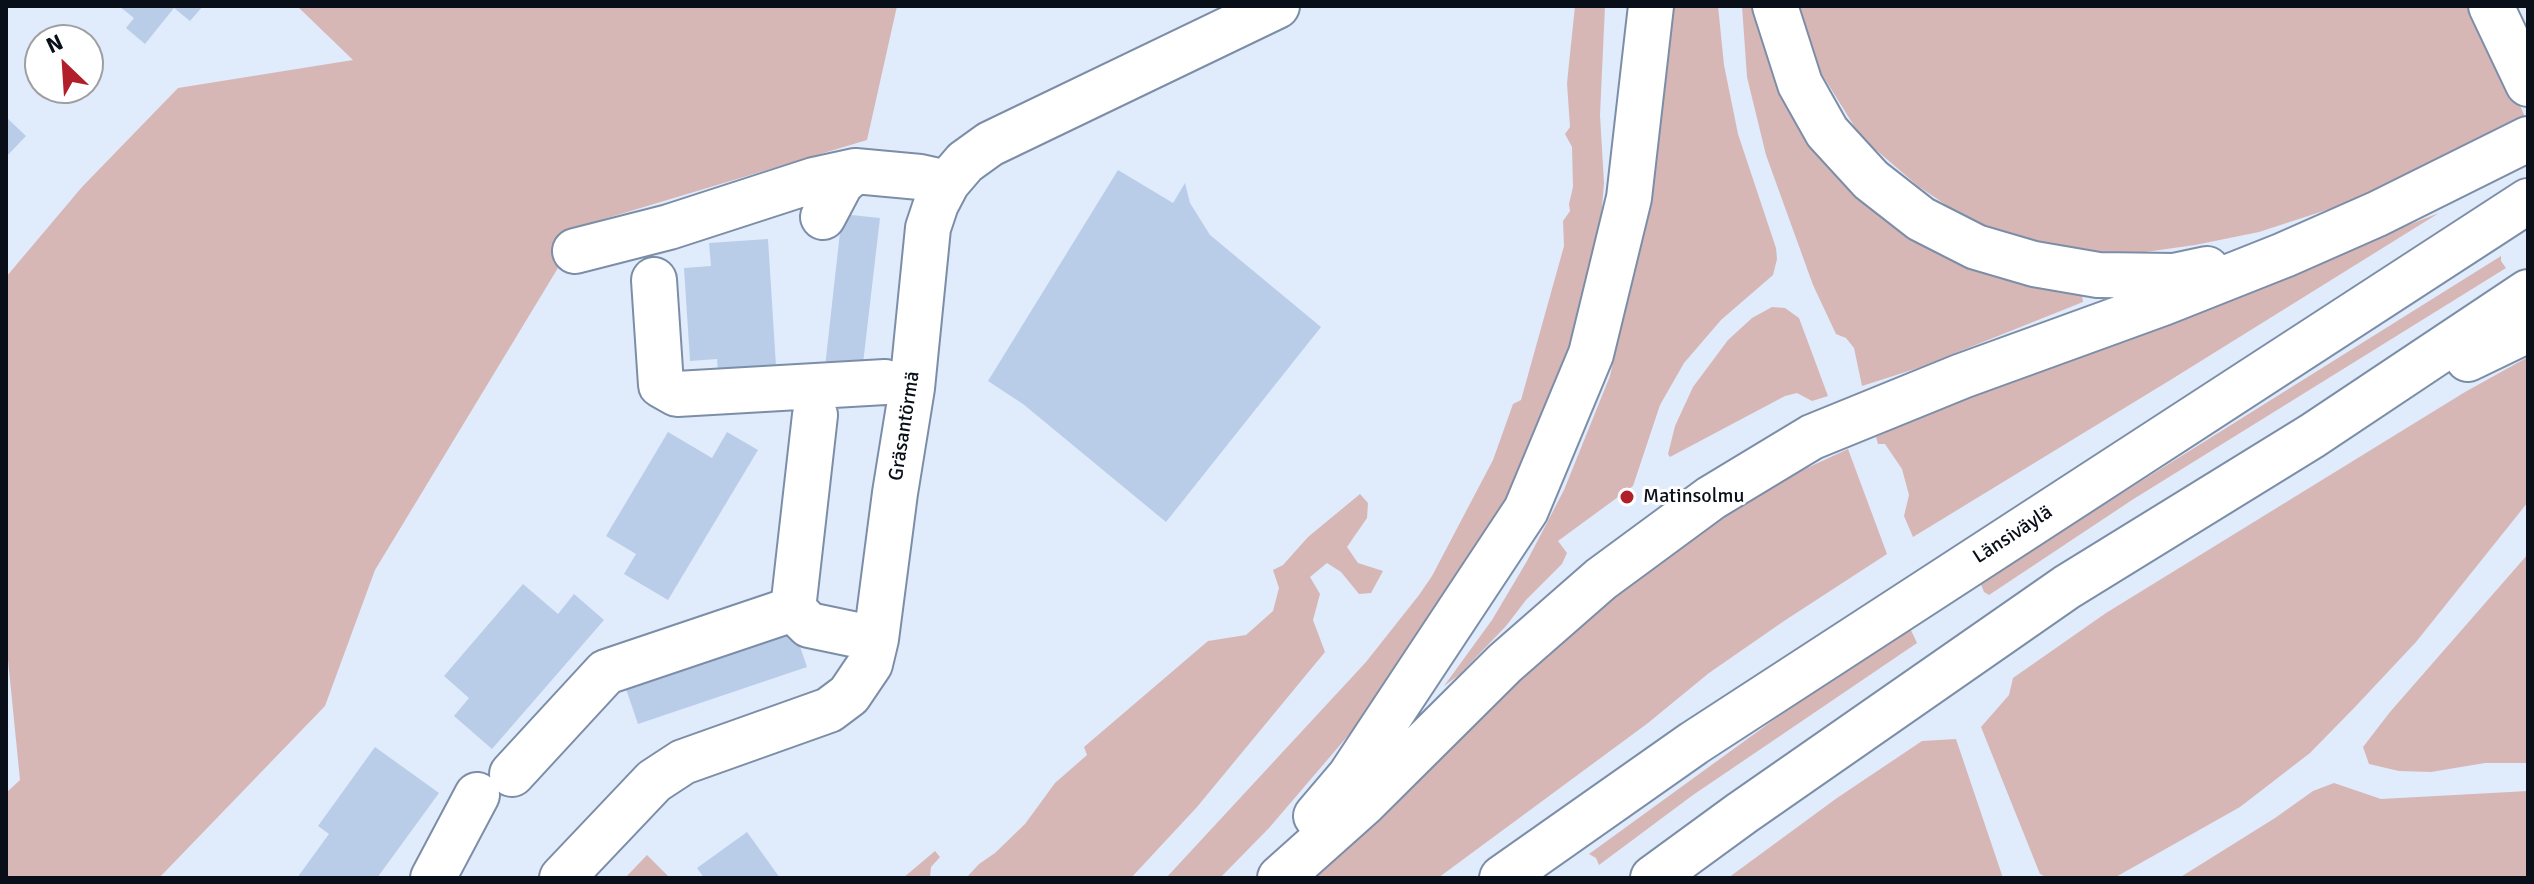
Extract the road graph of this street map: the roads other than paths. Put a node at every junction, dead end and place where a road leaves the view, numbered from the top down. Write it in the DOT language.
graph roads {
  1 [pos="1277,6"];
  2 [pos="1651,6"];
  3 [pos="1775,6"];
  4 [pos="2491,6"];
  5 [pos="2528,84"];
  6 [pos="2528,139"];
  7 [pos="855,171"];
  8 [pos="947,183"];
  9 [pos="2515,208"];
  10 [pos="823,217"];
  11 [pos="575,251"];
  12 [pos="2284,255"];
  13 [pos="654,280"];
  14 [pos="2528,292"];
  15 [pos="2528,330"];
  16 [pos="885,382"];
  17 [pos="815,415"];
  18 [pos="2312,436"];
  19 [pos="793,609"];
  20 [pos="876,639"];
  21 [pos="433,878"];
  22 [pos="562,878"];
  23 [pos="1264,878"];
  24 [pos="1280,878"];
  25 [pos="1502,878"];
  26 [pos="1653,878"];
  1 -- 8 [label="main road, Gräsantörmä"];
  2 -- 23 [label="main road"];
  3 -- 12 [label="main road"];
  4 -- 5 [label="main road"];
  6 -- 12 [label="main road"];
  7 -- 8 [label="main road"];
  7 -- 10 [label="main road"];
  7 -- 11 [label="main road"];
  8 -- 20 [label="main road, Gräsantörmä"];
  9 -- 25 [label="main road, Länsiväylä"];
  12 -- 24 [label="main road"];
  13 -- 16 [label="main road"];
  14 -- 18 [label="main road"];
  15 -- 18 [label="main road"];
  17 -- 19 [label="main road"];
  18 -- 26 [label="main road"];
  19 -- 20 [label="main road"];
  19 -- 21 [label="main road"];
  20 -- 22 [label="main road, Gräsantörmä"];
}
